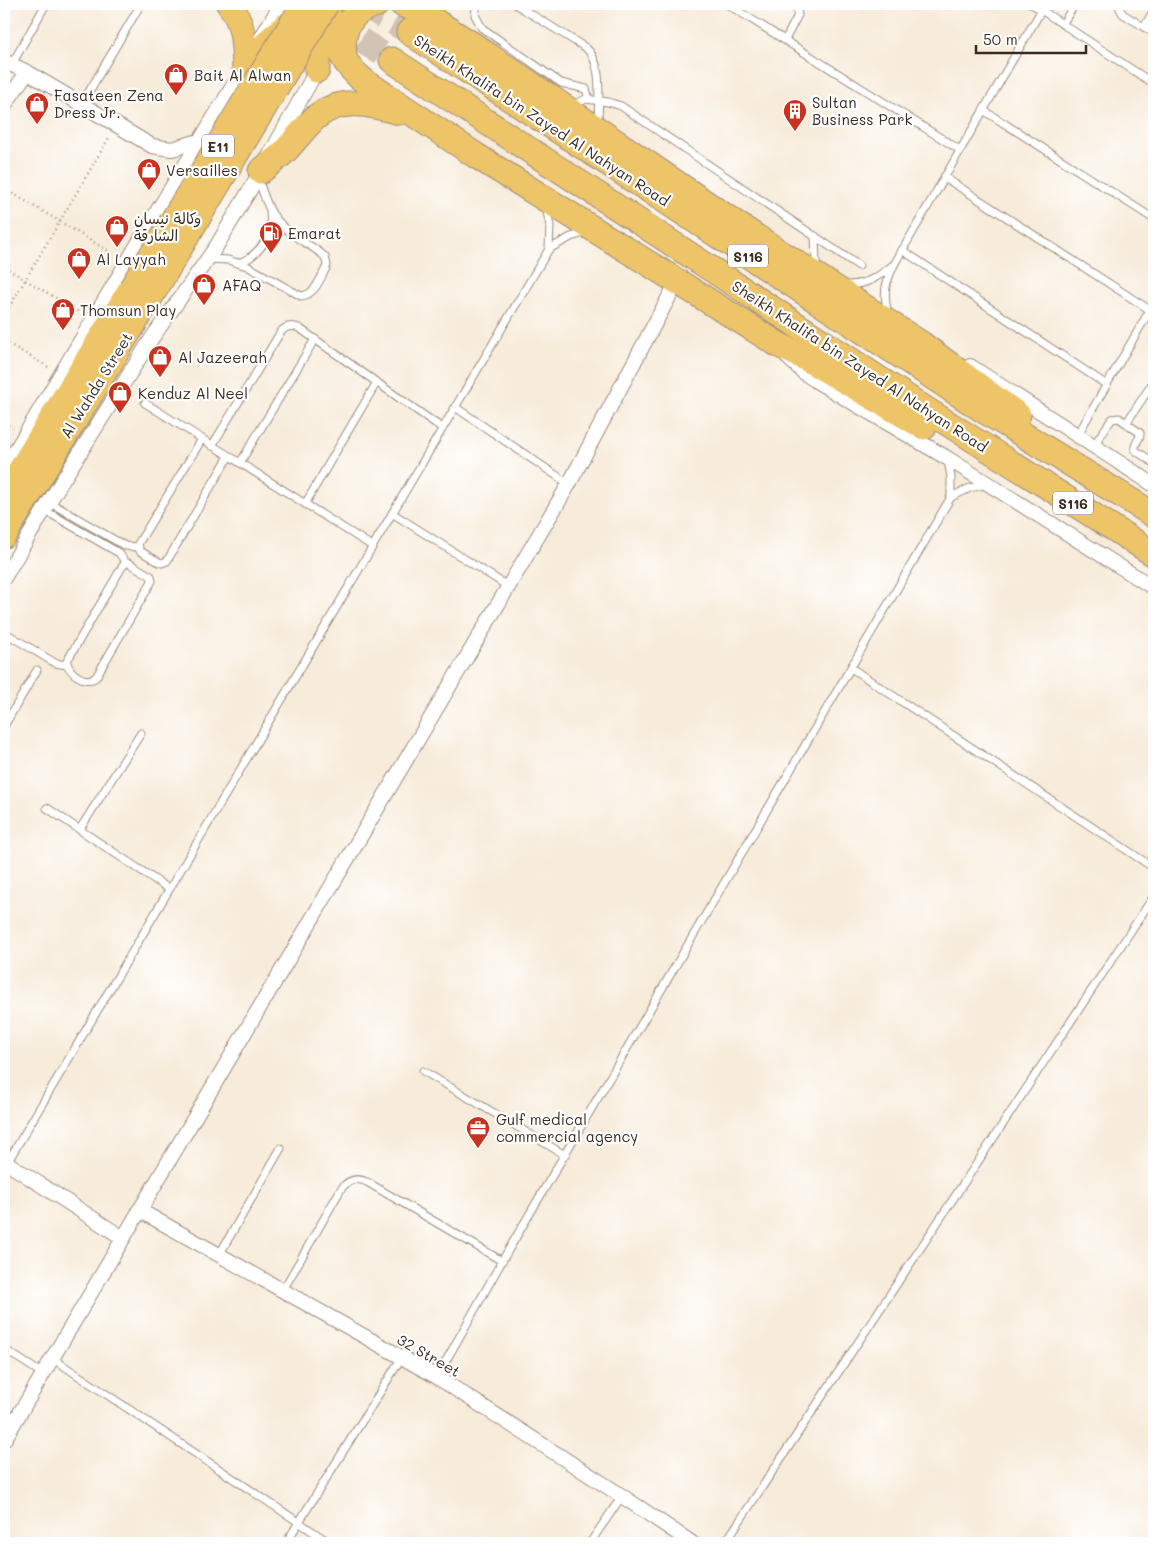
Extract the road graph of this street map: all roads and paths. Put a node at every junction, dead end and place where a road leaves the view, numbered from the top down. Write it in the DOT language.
graph roads {
  1 [pos="46,4"];
  2 [pos="141,4"];
  3 [pos="230,4"];
  4 [pos="281,4"];
  5 [pos="377,4"];
  6 [pos="402,4"];
  7 [pos="436,4"];
  8 [pos="467,4"];
  9 [pos="515,4"];
  10 [pos="727,4"];
  11 [pos="792,4"];
  12 [pos="1032,4"];
  13 [pos="1075,4"];
  14 [pos="1120,4"];
  15 [pos="322,5"];
  16 [pos="476,7"];
  17 [pos="1042,9"];
  18 [pos="1154,10"];
  19 [pos="1063,24"];
  20 [pos="1144,27"];
  21 [pos="409,32"];
  22 [pos="1154,33"];
  23 [pos="785,40"];
  24 [pos="470,43"];
  25 [pos="339,49"];
  26 [pos="392,60"];
  27 [pos="8,63"];
  28 [pos="245,67"];
  29 [pos="317,70"];
  30 [pos="27,72"];
  31 [pos="1154,84"];
  32 [pos="586,99"];
  33 [pos="598,101"];
  34 [pos="4,102"];
  35 [pos="81,105"];
  36 [pos="563,107"];
  37 [pos="984,110"];
  38 [pos="418,118"];
  39 [pos="116,126"];
  40 [pos="598,131"];
  41 [pos="199,141"];
  42 [pos="960,150"];
  43 [pos="259,174"];
  44 [pos="944,178"];
  45 [pos="4,188"];
  46 [pos="539,194"];
  47 [pos="270,212"];
  48 [pos="1154,219"];
  49 [pos="60,222"];
  50 [pos="742,227"];
  51 [pos="595,230"];
  52 [pos="815,236"];
  53 [pos="549,249"];
  54 [pos="902,250"];
  55 [pos="208,259"];
  56 [pos="127,262"];
  57 [pos="238,263"];
  58 [pos="816,263"];
  59 [pos="895,263"];
  60 [pos="859,266"];
  61 [pos="4,267"];
  62 [pos="25,280"];
  63 [pos="677,282"];
  64 [pos="849,285"];
  65 [pos="140,295"];
  66 [pos="1152,307"];
  67 [pos="887,310"];
  68 [pos="4,316"];
  69 [pos="93,320"];
  70 [pos="315,339"];
  71 [pos="4,341"];
  72 [pos="779,345"];
  73 [pos="61,374"];
  74 [pos="377,382"];
  75 [pos="1154,382"];
  76 [pos="1107,385"];
  77 [pos="145,404"];
  78 [pos="455,407"];
  79 [pos="1127,422"];
  80 [pos="442,428"];
  81 [pos="1077,436"];
  82 [pos="202,439"];
  83 [pos="212,446"];
  84 [pos="1093,446"];
  85 [pos="991,451"];
  86 [pos="229,456"];
  87 [pos="947,458"];
  88 [pos="240,463"];
  89 [pos="1154,463"];
  90 [pos="4,470"];
  91 [pos="1091,475"];
  92 [pos="569,484"];
  93 [pos="989,484"];
  94 [pos="1154,485"];
  95 [pos="4,497"];
  96 [pos="952,497"];
  97 [pos="305,504"];
  98 [pos="47,506"];
  99 [pos="392,513"];
  100 [pos="1154,515"];
  101 [pos="4,535"];
  102 [pos="372,546"];
  103 [pos="138,547"];
  104 [pos="1154,554"];
  105 [pos="126,563"];
  106 [pos="4,578"];
  107 [pos="509,586"];
  108 [pos="1154,588"];
  109 [pos="4,632"];
  110 [pos="67,665"];
  111 [pos="852,668"];
  112 [pos="37,670"];
  113 [pos="4,726"];
  114 [pos="141,733"];
  115 [pos="47,808"];
  116 [pos="80,830"];
  117 [pos="1154,866"];
  118 [pos="169,889"];
  119 [pos="1154,896"];
  120 [pos="423,1070"];
  121 [pos="281,1148"];
  122 [pos="565,1155"];
  123 [pos="6,1162"];
  124 [pos="140,1210"];
  125 [pos="123,1238"];
  126 [pos="219,1254"];
  127 [pos="502,1261"];
  128 [pos="283,1290"];
  129 [pos="4,1349"];
  130 [pos="402,1357"];
  131 [pos="52,1358"];
  132 [pos="42,1374"];
  133 [pos="436,1377"];
  134 [pos="4,1440"];
  135 [pos="622,1496"];
  136 [pos="299,1522"];
  137 [pos="286,1543"];
  138 [pos="330,1543"];
  139 [pos="590,1543"];
  140 [pos="692,1543"];
  141 [pos="725,1543"];
  1 -- 27 [label="lane"];
  2 -- 35 [label="lane"];
  3 -- 28 [label="highway"];
  4 -- 28 [label="street"];
  5 -- 25 [label="highway"];
  6 -- 24 [label="highway"];
  7 -- 24 [label="highway"];
  8 -- 16 [label="lane"];
  9 -- 33 [label="lane"];
  10 -- 23 [label="lane"];
  11 -- 23 [label="lane"];
  12 -- 17 [label="lane"];
  13 -- 19 [label="lane"];
  14 -- 20 [label="lane"];
  15 -- 25 [label="highway"];
  15 -- 28 [label="highway"];
  15 -- 29 [label="highway"];
  15 -- 65 [label="highway, Al Wahda Street / E11, bridge"];
  16 -- 32 [label="lane"];
  17 -- 19 [label="lane"];
  17 -- 37 [label="lane"];
  18 -- 20 [label="lane"];
  19 -- 31 [label="lane"];
  20 -- 22 [label="lane"];
  21 -- 91 [label="highway, Sheikh Khalifa bin Zayed Al Nahyan Road / S116"];
  23 -- 42 [label="lane"];
  24 -- 36 [label="highway"];
  25 -- 29 [label="street"];
  25 -- 38 [label="highway"];
  26 -- 85 [label="highway, Sheikh Khalifa bin Zayed Al Nahyan Road / S116"];
  27 -- 30 [label="street"];
  28 -- 41 [label="street"];
  29 -- 43 [label="street"];
  30 -- 34 [label="street"];
  30 -- 35 [label="street"];
  32 -- 33 [label="lane"];
  32 -- 36 [label="lane"];
  33 -- 40 [label="lane"];
  33 -- 52 [label="lane"];
  35 -- 39 [label="street"];
  36 -- 40 [label="highway"];
  37 -- 42 [label="lane"];
  37 -- 48 [label="lane"];
  38 -- 43 [label="highway"];
  38 -- 46 [label="highway"];
  39 -- 41 [label="street"];
  39 -- 49 [label="path"];
  40 -- 50 [label="highway"];
  41 -- 56 [label="street"];
  42 -- 44 [label="lane"];
  43 -- 47 [label="lane"];
  43 -- 55 [label="street"];
  44 -- 54 [label="lane"];
  44 -- 66 [label="lane"];
  45 -- 49 [label="path"];
  46 -- 51 [label="highway"];
  46 -- 53 [label="lane"];
  47 -- 57 [label="lane"];
  47 -- 57 [label="lane"];
  49 -- 56 [label="path"];
  49 -- 62 [label="path"];
  50 -- 58 [label="street"];
  50 -- 91 [label="highway"];
  51 -- 53 [label="lane"];
  51 -- 63 [label="highway"];
  52 -- 58 [label="lane"];
  52 -- 60 [label="lane"];
  53 -- 78 [label="lane"];
  54 -- 59 [label="lane"];
  54 -- 76 [label="lane"];
  55 -- 57 [label="lane"];
  55 -- 98 [label="street"];
  56 -- 69 [label="street"];
  58 -- 64 [label="street"];
  59 -- 64 [label="lane"];
  59 -- 67 [label="lane"];
  61 -- 62 [label="path"];
  62 -- 68 [label="path"];
  62 -- 69 [label="path"];
  63 -- 72 [label="highway"];
  63 -- 92 [label="street"];
  64 -- 67 [label="street"];
  65 -- 95 [label="highway, Al Wahda Street / E11"];
  65 -- 101 [label="highway, Al Wahda Street / E11"];
  66 -- 76 [label="lane"];
  67 -- 81 [label="street"];
  69 -- 73 [label="street"];
  70 -- 74 [label="lane"];
  70 -- 83 [label="lane"];
  70 -- 88 [label="lane"];
  71 -- 73 [label="path"];
  72 -- 85 [label="highway"];
  72 -- 87 [label="street"];
  73 -- 90 [label="street"];
  74 -- 80 [label="lane"];
  74 -- 97 [label="lane"];
  75 -- 79 [label="lane"];
  76 -- 81 [label="lane"];
  77 -- 82 [label="lane"];
  78 -- 80 [label="lane"];
  78 -- 92 [label="lane"];
  79 -- 84 [label="lane"];
  79 -- 89 [label="lane"];
  80 -- 99 [label="lane"];
  81 -- 84 [label="street"];
  82 -- 83 [label="lane"];
  82 -- 103 [label="lane"];
  83 -- 86 [label="lane"];
  84 -- 94 [label="street"];
  85 -- 104 [label="highway, Sheikh Khalifa bin Zayed Al Nahyan Road / S116"];
  86 -- 88 [label="lane"];
  86 -- 103 [label="lane"];
  87 -- 93 [label="street"];
  87 -- 96 [label="lane"];
  88 -- 97 [label="lane"];
  91 -- 100 [label="highway, Sheikh Khalifa bin Zayed Al Nahyan Road / S116"];
  92 -- 107 [label="street"];
  93 -- 96 [label="lane"];
  93 -- 108 [label="street"];
  96 -- 111 [label="lane"];
  97 -- 102 [label="lane"];
  98 -- 103 [label="lane"];
  98 -- 105 [label="lane"];
  98 -- 106 [label="street"];
  99 -- 102 [label="lane"];
  99 -- 107 [label="lane"];
  102 -- 118 [label="lane"];
  105 -- 110 [label="lane"];
  105 -- 110 [label="lane"];
  107 -- 124 [label="street"];
  109 -- 110 [label="lane"];
  111 -- 117 [label="lane"];
  111 -- 122 [label="lane"];
  112 -- 113 [label="lane"];
  114 -- 116 [label="lane"];
  115 -- 116 [label="lane"];
  116 -- 118 [label="lane"];
  118 -- 123 [label="lane"];
  119 -- 141 [label="lane"];
  120 -- 122 [label="lane"];
  121 -- 126 [label="lane"];
  122 -- 127 [label="lane"];
  123 -- 125 [label="street"];
  124 -- 125 [label="street"];
  124 -- 126 [label="street, 32 Street"];
  125 -- 131 [label="street"];
  126 -- 128 [label="street, 32 Street"];
  127 -- 128 [label="lane"];
  127 -- 133 [label="lane"];
  128 -- 130 [label="street, 32 Street"];
  129 -- 132 [label="lane"];
  130 -- 133 [label="street, 32 Street"];
  130 -- 136 [label="lane"];
  131 -- 132 [label="street"];
  131 -- 136 [label="lane"];
  132 -- 134 [label="street"];
  133 -- 135 [label="street, 32 Street"];
  135 -- 139 [label="lane"];
  135 -- 140 [label="street, 32 Street"];
  136 -- 137 [label="lane"];
  136 -- 138 [label="lane"];
}
